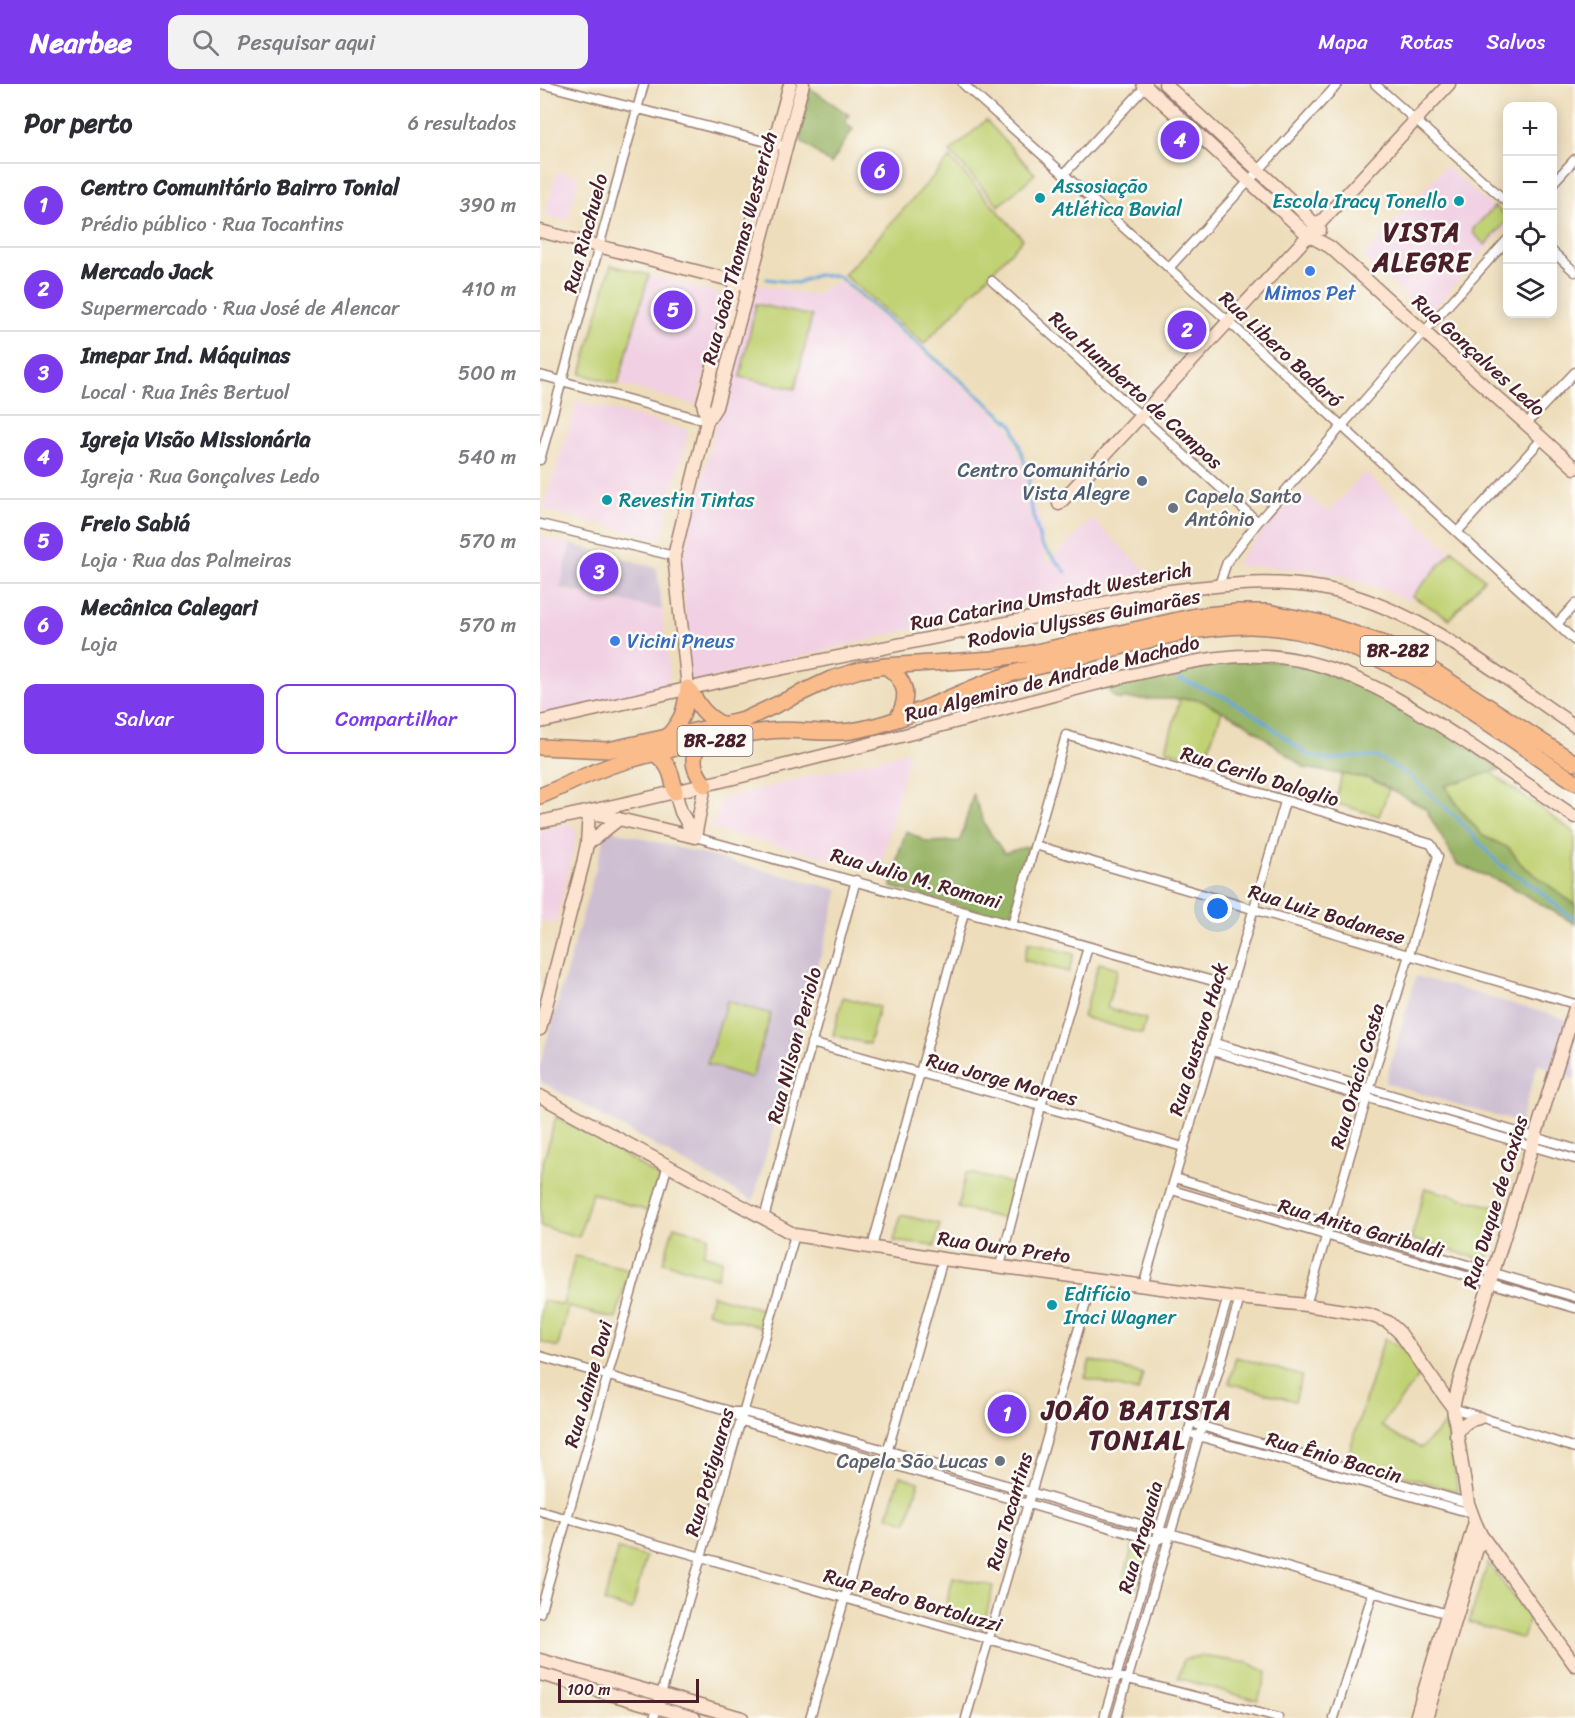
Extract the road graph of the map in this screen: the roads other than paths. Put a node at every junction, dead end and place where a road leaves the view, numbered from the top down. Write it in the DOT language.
graph roads {
  1 [pos="541,84"];
  2 [pos="644,84"];
  3 [pos="790,84"];
  4 [pos="803,84"];
  5 [pos="963,84"];
  6 [pos="1165,84"];
  7 [pos="1338,84"];
  8 [pos="1375,84"];
  9 [pos="1449,84"];
  10 [pos="1146,85"];
  11 [pos="637,109"];
  12 [pos="1415,120"];
  13 [pos="1209,124"];
  14 [pos="1198,135"];
  15 [pos="774,144"];
  16 [pos="786,147"];
  17 [pos="1575,159"];
  18 [pos="1259,171"];
  19 [pos="1064,174"];
  20 [pos="1557,179"];
  21 [pos="1249,182"];
  22 [pos="1503,199"];
  23 [pos="755,209"];
  24 [pos="768,213"];
  25 [pos="1317,225"];
  26 [pos="540,231"];
  27 [pos="1308,235"];
  28 [pos="1503,245"];
  29 [pos="598,247"];
  30 [pos="1330,247"];
  31 [pos="1557,256"];
  32 [pos="1169,268"];
  33 [pos="1575,272"];
  34 [pos="735,281"];
  35 [pos="992,281"];
  36 [pos="748,285"];
  37 [pos="1228,321"];
  38 [pos="1424,332"];
  39 [pos="719,344"];
  40 [pos="732,347"];
  41 [pos="1575,372"];
  42 [pos="540,375"];
  43 [pos="562,381"];
  44 [pos="1140,416"];
  45 [pos="707,421"];
  46 [pos="1527,423"];
  47 [pos="1342,428"];
  48 [pos="1542,439"];
  49 [pos="540,460"];
  50 [pos="1575,468"];
  51 [pos="1059,504"];
  52 [pos="1258,522"];
  53 [pos="540,524"];
  54 [pos="1457,532"];
  55 [pos="674,556"];
  56 [pos="1219,585"];
  57 [pos="1575,604"];
  58 [pos="1557,624"];
  59 [pos="1575,641"];
  60 [pos="885,666"];
  61 [pos="688,688"];
  62 [pos="897,719"];
  63 [pos="540,722"];
  64 [pos="723,725"];
  65 [pos="1575,726"];
  66 [pos="668,736"];
  67 [pos="697,745"];
  68 [pos="540,747"];
  69 [pos="656,754"];
  70 [pos="1575,763"];
  71 [pos="1575,782"];
  72 [pos="705,784"];
  73 [pos="675,792"];
  74 [pos="540,796"];
  75 [pos="1285,802"];
  76 [pos="589,812"];
  77 [pos="1575,817"];
  78 [pos="619,819"];
  79 [pos="540,822"];
  80 [pos="695,837"];
  81 [pos="587,844"];
  82 [pos="1035,845"];
  83 [pos="1438,856"];
  84 [pos="856,880"];
  85 [pos="1254,910"];
  86 [pos="964,913"];
  87 [pos="1012,925"];
  88 [pos="1088,946"];
  89 [pos="1409,956"];
  90 [pos="1231,986"];
  91 [pos="1575,1006"];
  92 [pos="540,1029"];
  93 [pos="811,1043"];
  94 [pos="1214,1047"];
  95 [pos="1273,1059"];
  96 [pos="1270,1069"];
  97 [pos="1315,1071"];
  98 [pos="920,1074"];
  99 [pos="1312,1082"];
  100 [pos="1371,1088"];
  101 [pos="1368,1098"];
  102 [pos="541,1099"];
  103 [pos="1427,1105"];
  104 [pos="1041,1106"];
  105 [pos="1425,1115"];
  106 [pos="1475,1119"];
  107 [pos="1472,1128"];
  108 [pos="1534,1142"];
  109 [pos="1183,1147"];
  110 [pos="1575,1149"];
  111 [pos="1575,1159"];
  112 [pos="668,1164"];
  113 [pos="1175,1178"];
  114 [pos="1172,1190"];
  115 [pos="1226,1193"];
  116 [pos="1222,1205"];
  117 [pos="1271,1206"];
  118 [pos="764,1218"];
  119 [pos="1268,1218"];
  120 [pos="1331,1223"];
  121 [pos="795,1235"];
  122 [pos="1328,1236"];
  123 [pos="1391,1242"];
  124 [pos="872,1247"];
  125 [pos="1388,1253"];
  126 [pos="1434,1255"];
  127 [pos="943,1259"];
  128 [pos="1430,1265"];
  129 [pos="1000,1266"];
  130 [pos="1492,1278"];
  131 [pos="1093,1279"];
  132 [pos="1143,1286"];
  133 [pos="1572,1296"];
  134 [pos="1234,1297"];
  135 [pos="1306,1305"];
  136 [pos="1571,1306"];
  137 [pos="540,1356"];
  138 [pos="1207,1369"];
  139 [pos="1217,1372"];
  140 [pos="608,1376"];
  141 [pos="1459,1382"];
  142 [pos="1436,1383"];
  143 [pos="1453,1408"];
  144 [pos="743,1416"];
  145 [pos="1479,1418"];
  146 [pos="1191,1423"];
  147 [pos="800,1426"];
  148 [pos="1202,1426"];
  149 [pos="1188,1433"];
  150 [pos="1456,1435"];
  151 [pos="797,1436"];
  152 [pos="836,1436"];
  153 [pos="1199,1436"];
  154 [pos="1257,1442"];
  155 [pos="832,1446"];
  156 [pos="1575,1448"];
  157 [pos="888,1451"];
  158 [pos="1254,1452"];
  159 [pos="885,1462"];
  160 [pos="1307,1462"];
  161 [pos="939,1466"];
  162 [pos="936,1477"];
  163 [pos="977,1478"];
  164 [pos="1172,1487"];
  165 [pos="974,1488"];
  166 [pos="1183,1490"];
  167 [pos="1032,1494"];
  168 [pos="1029,1504"];
  169 [pos="1082,1508"];
  170 [pos="540,1511"];
  171 [pos="1471,1512"];
  172 [pos="1114,1517"];
  173 [pos="568,1519"];
  174 [pos="1079,1519"];
  175 [pos="1112,1528"];
  176 [pos="1160,1531"];
  177 [pos="1170,1533"];
  178 [pos="1481,1535"];
  179 [pos="1156,1541"];
  180 [pos="702,1556"];
  181 [pos="1373,1592"];
  182 [pos="1141,1593"];
  183 [pos="1152,1596"];
  184 [pos="844,1598"];
  185 [pos="540,1613"];
  186 [pos="1451,1615"];
  187 [pos="1131,1626"];
  188 [pos="1142,1630"];
  189 [pos="989,1640"];
  190 [pos="540,1660"];
  191 [pos="1575,1665"];
  192 [pos="540,1674"];
  193 [pos="1433,1675"];
  194 [pos="1116,1676"];
  195 [pos="1128,1679"];
  196 [pos="661,1694"];
  197 [pos="656,1712"];
  198 [pos="694,1718"];
  199 [pos="742,1718"];
  200 [pos="810,1718"];
  201 [pos="966,1718"];
  202 [pos="1104,1718"];
  203 [pos="1116,1718"];
  204 [pos="1278,1718"];
  205 [pos="1334,1718"];
  206 [pos="1416,1718"];
  207 [pos="1426,1718"];
  1 -- 11 [label="street"];
  2 -- 11 [label="street, Rua Riachuelo"];
  3 -- 15 [label="street, Rua João Thomas Westerich"];
  4 -- 16 [label="street, Rua João Thomas Westerich"];
  5 -- 19 [label="street, Rua Libero Badaró"];
  6 -- 13 [label="street, Rua Gonçalves Ledo"];
  7 -- 18 [label="street"];
  8 -- 12 [label="street"];
  9 -- 12 [label="street"];
  10 -- 14 [label="street, Rua Gonçalves Ledo"];
  10 -- 19 [label="street"];
  11 -- 15 [label="street"];
  11 -- 29 [label="street, Rua Riachuelo"];
  12 -- 22 [label="street"];
  12 -- 25 [label="street"];
  13 -- 14 [label="street"];
  13 -- 18 [label="street, Rua Gonçalves Ledo"];
  14 -- 21 [label="street, Rua Gonçalves Ledo"];
  15 -- 16 [label="street"];
  15 -- 23 [label="street, Rua João Thomas Westerich"];
  16 -- 24 [label="street, Rua João Thomas Westerich"];
  17 -- 20 [label="street"];
  18 -- 21 [label="street"];
  18 -- 25 [label="street, Rua Gonçalves Ledo"];
  19 -- 32 [label="street, Rua Libero Badaró"];
  21 -- 27 [label="street, Rua Gonçalves Ledo"];
  21 -- 32 [label="street"];
  23 -- 24 [label="street"];
  23 -- 34 [label="street, Rua João Thomas Westerich"];
  24 -- 36 [label="street, Rua João Thomas Westerich"];
  25 -- 27 [label="street"];
  25 -- 30 [label="street, Rua Gonçalves Ledo"];
  26 -- 29 [label="street"];
  27 -- 30 [label="street, Rua Gonçalves Ledo"];
  27 -- 37 [label="street"];
  28 -- 38 [label="street"];
  29 -- 34 [label="street"];
  29 -- 43 [label="street, Rua Riachuelo"];
  30 -- 38 [label="street, Rua Gonçalves Ledo"];
  31 -- 33 [label="street"];
  32 -- 37 [label="street, Rua Libero Badaró"];
  34 -- 36 [label="street"];
  34 -- 39 [label="street, Rua João Thomas Westerich"];
  35 -- 44 [label="street, Rua Humberto de Campos"];
  36 -- 40 [label="street, Rua João Thomas Westerich"];
  37 -- 44 [label="street"];
  37 -- 47 [label="street, Rua Libero Badaró"];
  38 -- 46 [label="street, Rua Gonçalves Ledo"];
  38 -- 47 [label="street"];
  39 -- 40 [label="street"];
  39 -- 45 [label="street, Rua João Thomas Westerich"];
  40 -- 45 [label="street, Rua João Thomas Westerich"];
  41 -- 46 [label="street"];
  42 -- 43 [label="street"];
  43 -- 45 [label="street"];
  43 -- 49 [label="street, Rua Riachuelo"];
  44 -- 51 [label="street"];
  44 -- 52 [label="street, Rua Humberto de Campos"];
  45 -- 55 [label="street, Rua João Thomas Westerich"];
  46 -- 48 [label="street, Rua Gonçalves Ledo"];
  47 -- 52 [label="street"];
  47 -- 54 [label="street, Rua Libero Badaró"];
  48 -- 50 [label="street, Rua Gonçalves Ledo"];
  48 -- 54 [label="street"];
  52 -- 56 [label="street"];
  53 -- 55 [label="street"];
  54 -- 58 [label="street, Rua Libero Badaró"];
  55 -- 61 [label="street, Rua João Thomas Westerich"];
  56 -- 61 [label="street, Rua Catarina Umstadt Westerich"];
  56 -- 65 [label="street, Rua Catarina Umstadt Westerich"];
  57 -- 58 [label="street"];
  58 -- 59 [label="street, Rua Libero Badaró"];
  60 -- 62 [label="highway"];
  60 -- 64 [label="highway, Rodovia Ulysses Guimarães / BR-282"];
  60 -- 70 [label="highway, Rodovia Ulysses Guimarães / BR-282"];
  61 -- 63 [label="street, Rua Catarina Umstadt Westerich"];
  61 -- 64 [label="highway"];
  61 -- 66 [label="highway"];
  62 -- 67 [label="highway, Rodovia Ulysses Guimarães / BR-282"];
  62 -- 71 [label="highway, Rodovia Ulysses Guimarães / BR-282"];
  64 -- 66 [label="highway, Rodovia Ulysses Guimarães / BR-282"];
  66 -- 68 [label="highway, Rodovia Ulysses Guimarães / BR-282"];
  67 -- 69 [label="highway, Rodovia Ulysses Guimarães / BR-282"];
  67 -- 72 [label="highway"];
  69 -- 73 [label="highway"];
  69 -- 74 [label="highway, Rodovia Ulysses Guimarães / BR-282"];
  72 -- 73 [label="street, Rua Algemiro de Andrade Machado"];
  72 -- 77 [label="street, Rua Algemiro de Andrade Machado"];
  72 -- 80 [label="street"];
  73 -- 76 [label="street, Rua Algemiro de Andrade Machado"];
  73 -- 80 [label="street"];
  75 -- 82 [label="street, Rua Cerilo Daloglio"];
  75 -- 83 [label="street, Rua Cerilo Daloglio"];
  75 -- 85 [label="street, Rua Gustavo Hack"];
  76 -- 78 [label="street, Rua Julio M. Romani"];
  76 -- 79 [label="street, Rua Algemiro de Andrade Machado"];
  76 -- 81 [label="street"];
  78 -- 80 [label="street, Rua Julio M. Romani"];
  78 -- 81 [label="street"];
  80 -- 84 [label="street, Rua Julio M. Romani"];
  81 -- 92 [label="street"];
  82 -- 85 [label="street, Rua Luiz Bodanese"];
  82 -- 87 [label="street"];
  83 -- 89 [label="street, Rua Orácio Costa"];
  84 -- 86 [label="street, Rua Julio M. Romani"];
  84 -- 93 [label="street, Rua Nilson Periolo"];
  85 -- 89 [label="street, Rua Luiz Bodanese"];
  85 -- 90 [label="street, Rua Gustavo Hack"];
  86 -- 87 [label="street, Rua Julio M. Romani"];
  86 -- 98 [label="street"];
  87 -- 88 [label="street, Rua Julio M. Romani"];
  88 -- 90 [label="street, Rua Julio M. Romani"];
  88 -- 104 [label="street"];
  89 -- 91 [label="street, Rua Luiz Bodanese"];
  89 -- 100 [label="street, Rua Orácio Costa"];
  90 -- 94 [label="street, Rua Gustavo Hack"];
  91 -- 108 [label="street, Rua Duque de Caxias"];
  93 -- 98 [label="street, Rua Jorge Moraes"];
  93 -- 118 [label="street, Rua Nilson Periolo"];
  94 -- 95 [label="street"];
  94 -- 96 [label="street"];
  94 -- 109 [label="street, Rua Gustavo Hack"];
  95 -- 96 [label="street"];
  95 -- 97 [label="street"];
  96 -- 99 [label="street"];
  97 -- 99 [label="street"];
  97 -- 100 [label="street"];
  98 -- 104 [label="street, Rua Jorge Moraes"];
  98 -- 124 [label="street"];
  99 -- 101 [label="street"];
  100 -- 101 [label="street, Rua Orácio Costa"];
  100 -- 103 [label="street"];
  101 -- 105 [label="street"];
  101 -- 120 [label="street, Rua Orácio Costa"];
  102 -- 112 [label="street, Rua Ouro Preto"];
  103 -- 105 [label="street"];
  103 -- 106 [label="street"];
  104 -- 109 [label="street, Rua Jorge Moraes"];
  104 -- 129 [label="street"];
  105 -- 107 [label="street"];
  106 -- 107 [label="street"];
  106 -- 108 [label="street"];
  107 -- 108 [label="street"];
  108 -- 110 [label="street"];
  108 -- 111 [label="street"];
  108 -- 130 [label="street, Rua Duque de Caxias"];
  109 -- 113 [label="street, Rua Gustavo Hack"];
  112 -- 118 [label="street, Rua Ouro Preto"];
  112 -- 140 [label="street, Rua Jaime Davi"];
  113 -- 114 [label="street, Rua Gustavo Hack"];
  113 -- 115 [label="street, Rua Anita Garibaldi"];
  114 -- 116 [label="street, Rua Anita Garibaldi"];
  114 -- 132 [label="street, Rua Gustavo Hack"];
  115 -- 116 [label="street"];
  115 -- 117 [label="street, Rua Anita Garibaldi"];
  116 -- 119 [label="street, Rua Anita Garibaldi"];
  117 -- 119 [label="street"];
  117 -- 120 [label="street, Rua Anita Garibaldi"];
  118 -- 121 [label="street, Rua Ouro Preto"];
  119 -- 122 [label="street, Rua Anita Garibaldi"];
  120 -- 122 [label="street, Rua Orácio Costa"];
  120 -- 123 [label="street, Rua Anita Garibaldi"];
  121 -- 124 [label="street, Rua Ouro Preto"];
  121 -- 144 [label="street, Rua Potiguaras"];
  122 -- 125 [label="street, Rua Anita Garibaldi"];
  122 -- 135 [label="street, Rua Orácio Costa"];
  123 -- 125 [label="street"];
  123 -- 126 [label="street, Rua Anita Garibaldi"];
  124 -- 127 [label="street, Rua Ouro Preto"];
  125 -- 128 [label="street, Rua Anita Garibaldi"];
  126 -- 128 [label="street"];
  126 -- 130 [label="street, Rua Anita Garibaldi"];
  127 -- 129 [label="street, Rua Ouro Preto"];
  127 -- 157 [label="street"];
  128 -- 130 [label="street, Rua Anita Garibaldi"];
  129 -- 131 [label="street, Rua Ouro Preto"];
  130 -- 133 [label="street, Rua Anita Garibaldi"];
  130 -- 136 [label="street, Rua Anita Garibaldi"];
  130 -- 141 [label="street, Rua Duque de Caxias"];
  131 -- 132 [label="street, Rua Ouro Preto"];
  131 -- 167 [label="street, Rua Tocantins"];
  132 -- 134 [label="street, Rua Ouro Preto"];
  133 -- 136 [label="street"];
  134 -- 135 [label="street, Rua Ouro Preto"];
  134 -- 138 [label="street, Rua Araguaia"];
  134 -- 139 [label="street, Rua Araguaia"];
  135 -- 142 [label="street, Rua Ouro Preto"];
  137 -- 140 [label="street"];
  138 -- 139 [label="street"];
  138 -- 146 [label="street, Rua Araguaia"];
  139 -- 148 [label="street, Rua Araguaia"];
  140 -- 144 [label="street"];
  140 -- 173 [label="street, Rua Jaime Davi"];
  141 -- 142 [label="street"];
  141 -- 143 [label="street, Rua Duque de Caxias"];
  142 -- 143 [label="street, Rua Ouro Preto"];
  143 -- 145 [label="street"];
  143 -- 150 [label="street"];
  144 -- 147 [label="street"];
  144 -- 151 [label="street"];
  144 -- 180 [label="street, Rua Potiguaras"];
  145 -- 150 [label="street"];
  145 -- 156 [label="street"];
  146 -- 148 [label="street, Rua Ênio Baccin"];
  146 -- 149 [label="street, Rua Araguaia"];
  147 -- 151 [label="street"];
  147 -- 152 [label="street"];
  148 -- 153 [label="street, Rua Araguaia"];
  148 -- 154 [label="street, Rua Ênio Baccin"];
  149 -- 153 [label="street, Rua Ênio Baccin"];
  149 -- 164 [label="street, Rua Araguaia"];
  150 -- 171 [label="street"];
  151 -- 155 [label="street"];
  152 -- 155 [label="street"];
  152 -- 157 [label="street"];
  153 -- 158 [label="street, Rua Ênio Baccin"];
  153 -- 166 [label="street, Rua Araguaia"];
  154 -- 158 [label="street"];
  154 -- 160 [label="street, Rua Ênio Baccin"];
  155 -- 159 [label="street"];
  157 -- 159 [label="street"];
  157 -- 161 [label="street"];
  158 -- 160 [label="street, Rua Ênio Baccin"];
  159 -- 162 [label="street"];
  159 -- 184 [label="street"];
  160 -- 171 [label="street, Rua Ênio Baccin"];
  161 -- 162 [label="street"];
  161 -- 163 [label="street"];
  162 -- 165 [label="street"];
  163 -- 165 [label="street"];
  163 -- 167 [label="street"];
  164 -- 166 [label="street"];
  164 -- 176 [label="street, Rua Araguaia"];
  165 -- 168 [label="street"];
  166 -- 177 [label="street, Rua Araguaia"];
  167 -- 168 [label="street, Rua Tocantins"];
  167 -- 169 [label="street"];
  168 -- 174 [label="street"];
  168 -- 189 [label="street, Rua Tocantins"];
  169 -- 172 [label="street"];
  169 -- 174 [label="street"];
  170 -- 173 [label="street, Rua Pedro Bortoluzzi"];
  171 -- 178 [label="street"];
  171 -- 186 [label="street"];
  172 -- 175 [label="street"];
  172 -- 176 [label="street"];
  173 -- 180 [label="street, Rua Pedro Bortoluzzi"];
  173 -- 185 [label="street, Rua Jaime Davi"];
  174 -- 175 [label="street"];
  175 -- 179 [label="street"];
  176 -- 177 [label="street"];
  176 -- 179 [label="street, Rua Araguaia"];
  177 -- 179 [label="street"];
  177 -- 181 [label="street"];
  177 -- 183 [label="street, Rua Araguaia"];
  178 -- 186 [label="street"];
  178 -- 191 [label="street"];
  179 -- 182 [label="street, Rua Araguaia"];
  180 -- 184 [label="street, Rua Pedro Bortoluzzi"];
  180 -- 196 [label="street, Rua Potiguaras"];
  181 -- 186 [label="street"];
  181 -- 205 [label="street"];
  182 -- 183 [label="street"];
  182 -- 187 [label="street, Rua Araguaia"];
  183 -- 188 [label="street, Rua Araguaia"];
  184 -- 189 [label="street, Rua Pedro Bortoluzzi"];
  184 -- 200 [label="street"];
  186 -- 193 [label="street"];
  187 -- 188 [label="street"];
  187 -- 194 [label="street, Rua Araguaia"];
  188 -- 195 [label="street, Rua Araguaia"];
  189 -- 194 [label="street, Rua Pedro Bortoluzzi"];
  189 -- 201 [label="street, Rua Tocantins"];
  190 -- 196 [label="street"];
  192 -- 197 [label="street"];
  193 -- 206 [label="street"];
  193 -- 207 [label="street"];
  194 -- 195 [label="street, Rua Pedro Bortoluzzi"];
  194 -- 202 [label="street, Rua Araguaia"];
  195 -- 203 [label="street, Rua Araguaia"];
  195 -- 204 [label="street, Rua Pedro Bortoluzzi"];
  196 -- 197 [label="street, Rua Potiguaras"];
  196 -- 199 [label="street"];
  197 -- 198 [label="street"];
}
